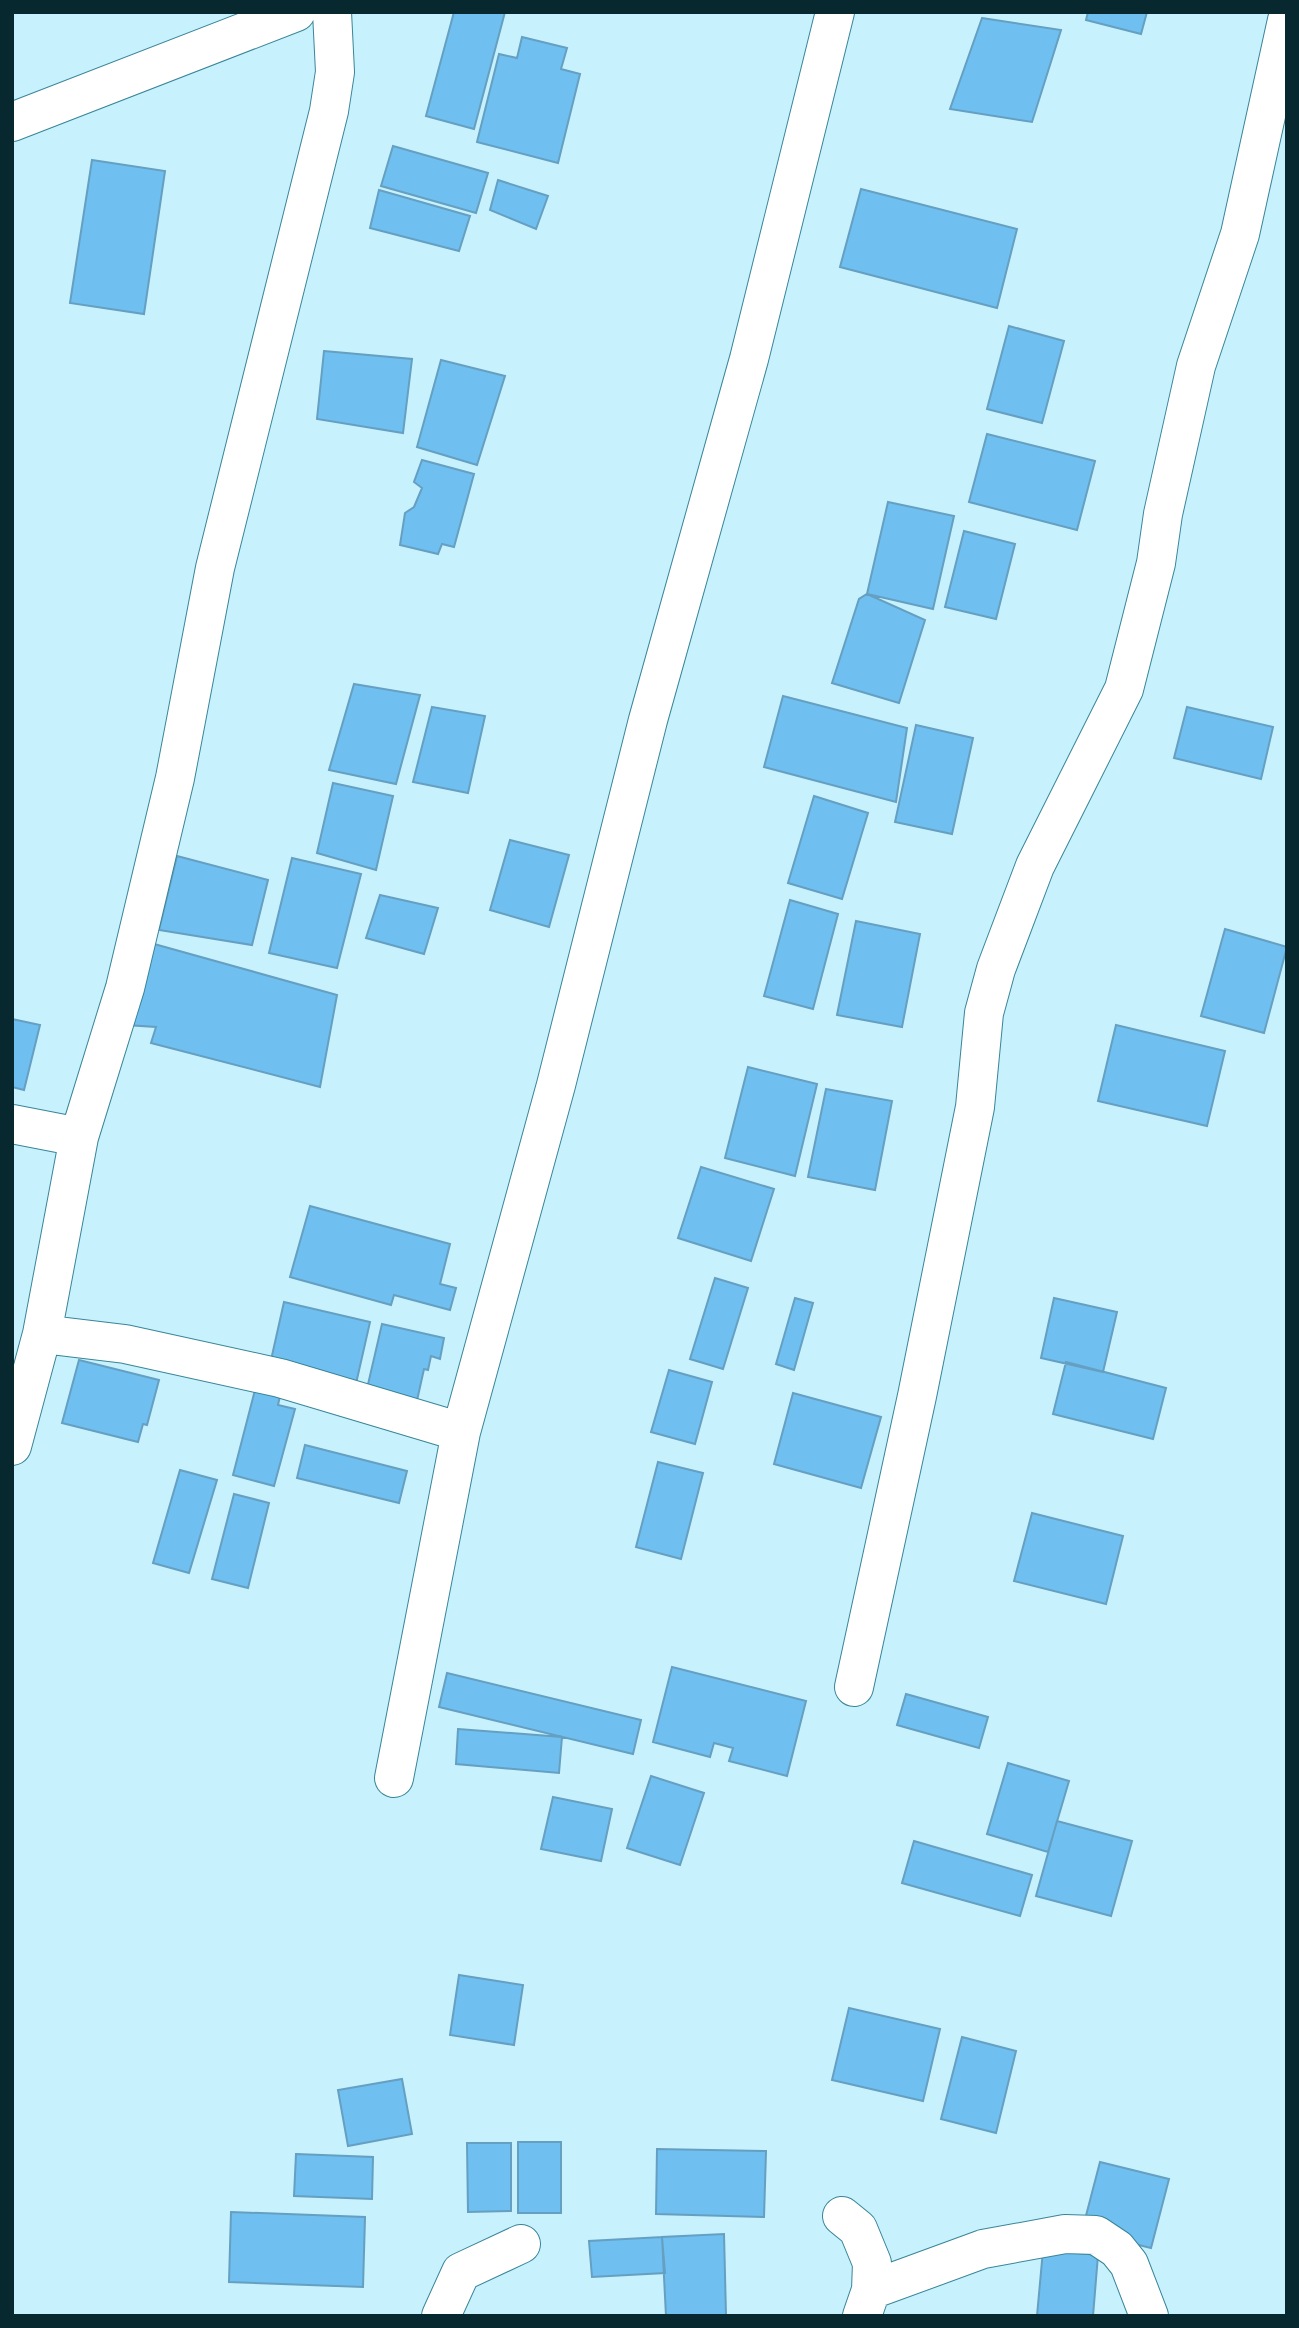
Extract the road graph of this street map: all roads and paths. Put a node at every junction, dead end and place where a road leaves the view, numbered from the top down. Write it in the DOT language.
graph roads {
  1 [pos="296,12"];
  2 [pos="332,12"];
  3 [pos="835,12"];
  4 [pos="1287,20"];
  5 [pos="12,122"];
  6 [pos="12,1124"];
  7 [pos="79,1137"];
  8 [pos="42,1334"];
  9 [pos="461,1432"];
  10 [pos="12,1446"];
  11 [pos="853,1687"];
  12 [pos="394,1778"];
  13 [pos="842,2216"];
  14 [pos="521,2244"];
  15 [pos="867,2303"];
  16 [pos="441,2316"];
  17 [pos="1149,2316"];
  1 -- 5 [label="street"];
  2 -- 7 [label="street"];
  3 -- 9 [label="street"];
  4 -- 11 [label="street"];
  6 -- 7 [label="street"];
  7 -- 8 [label="street"];
  8 -- 9 [label="street"];
  8 -- 10 [label="street"];
  9 -- 12 [label="street"];
  13 -- 15 [label="street"];
  14 -- 16 [label="street"];
  15 -- 17 [label="street"];
}
